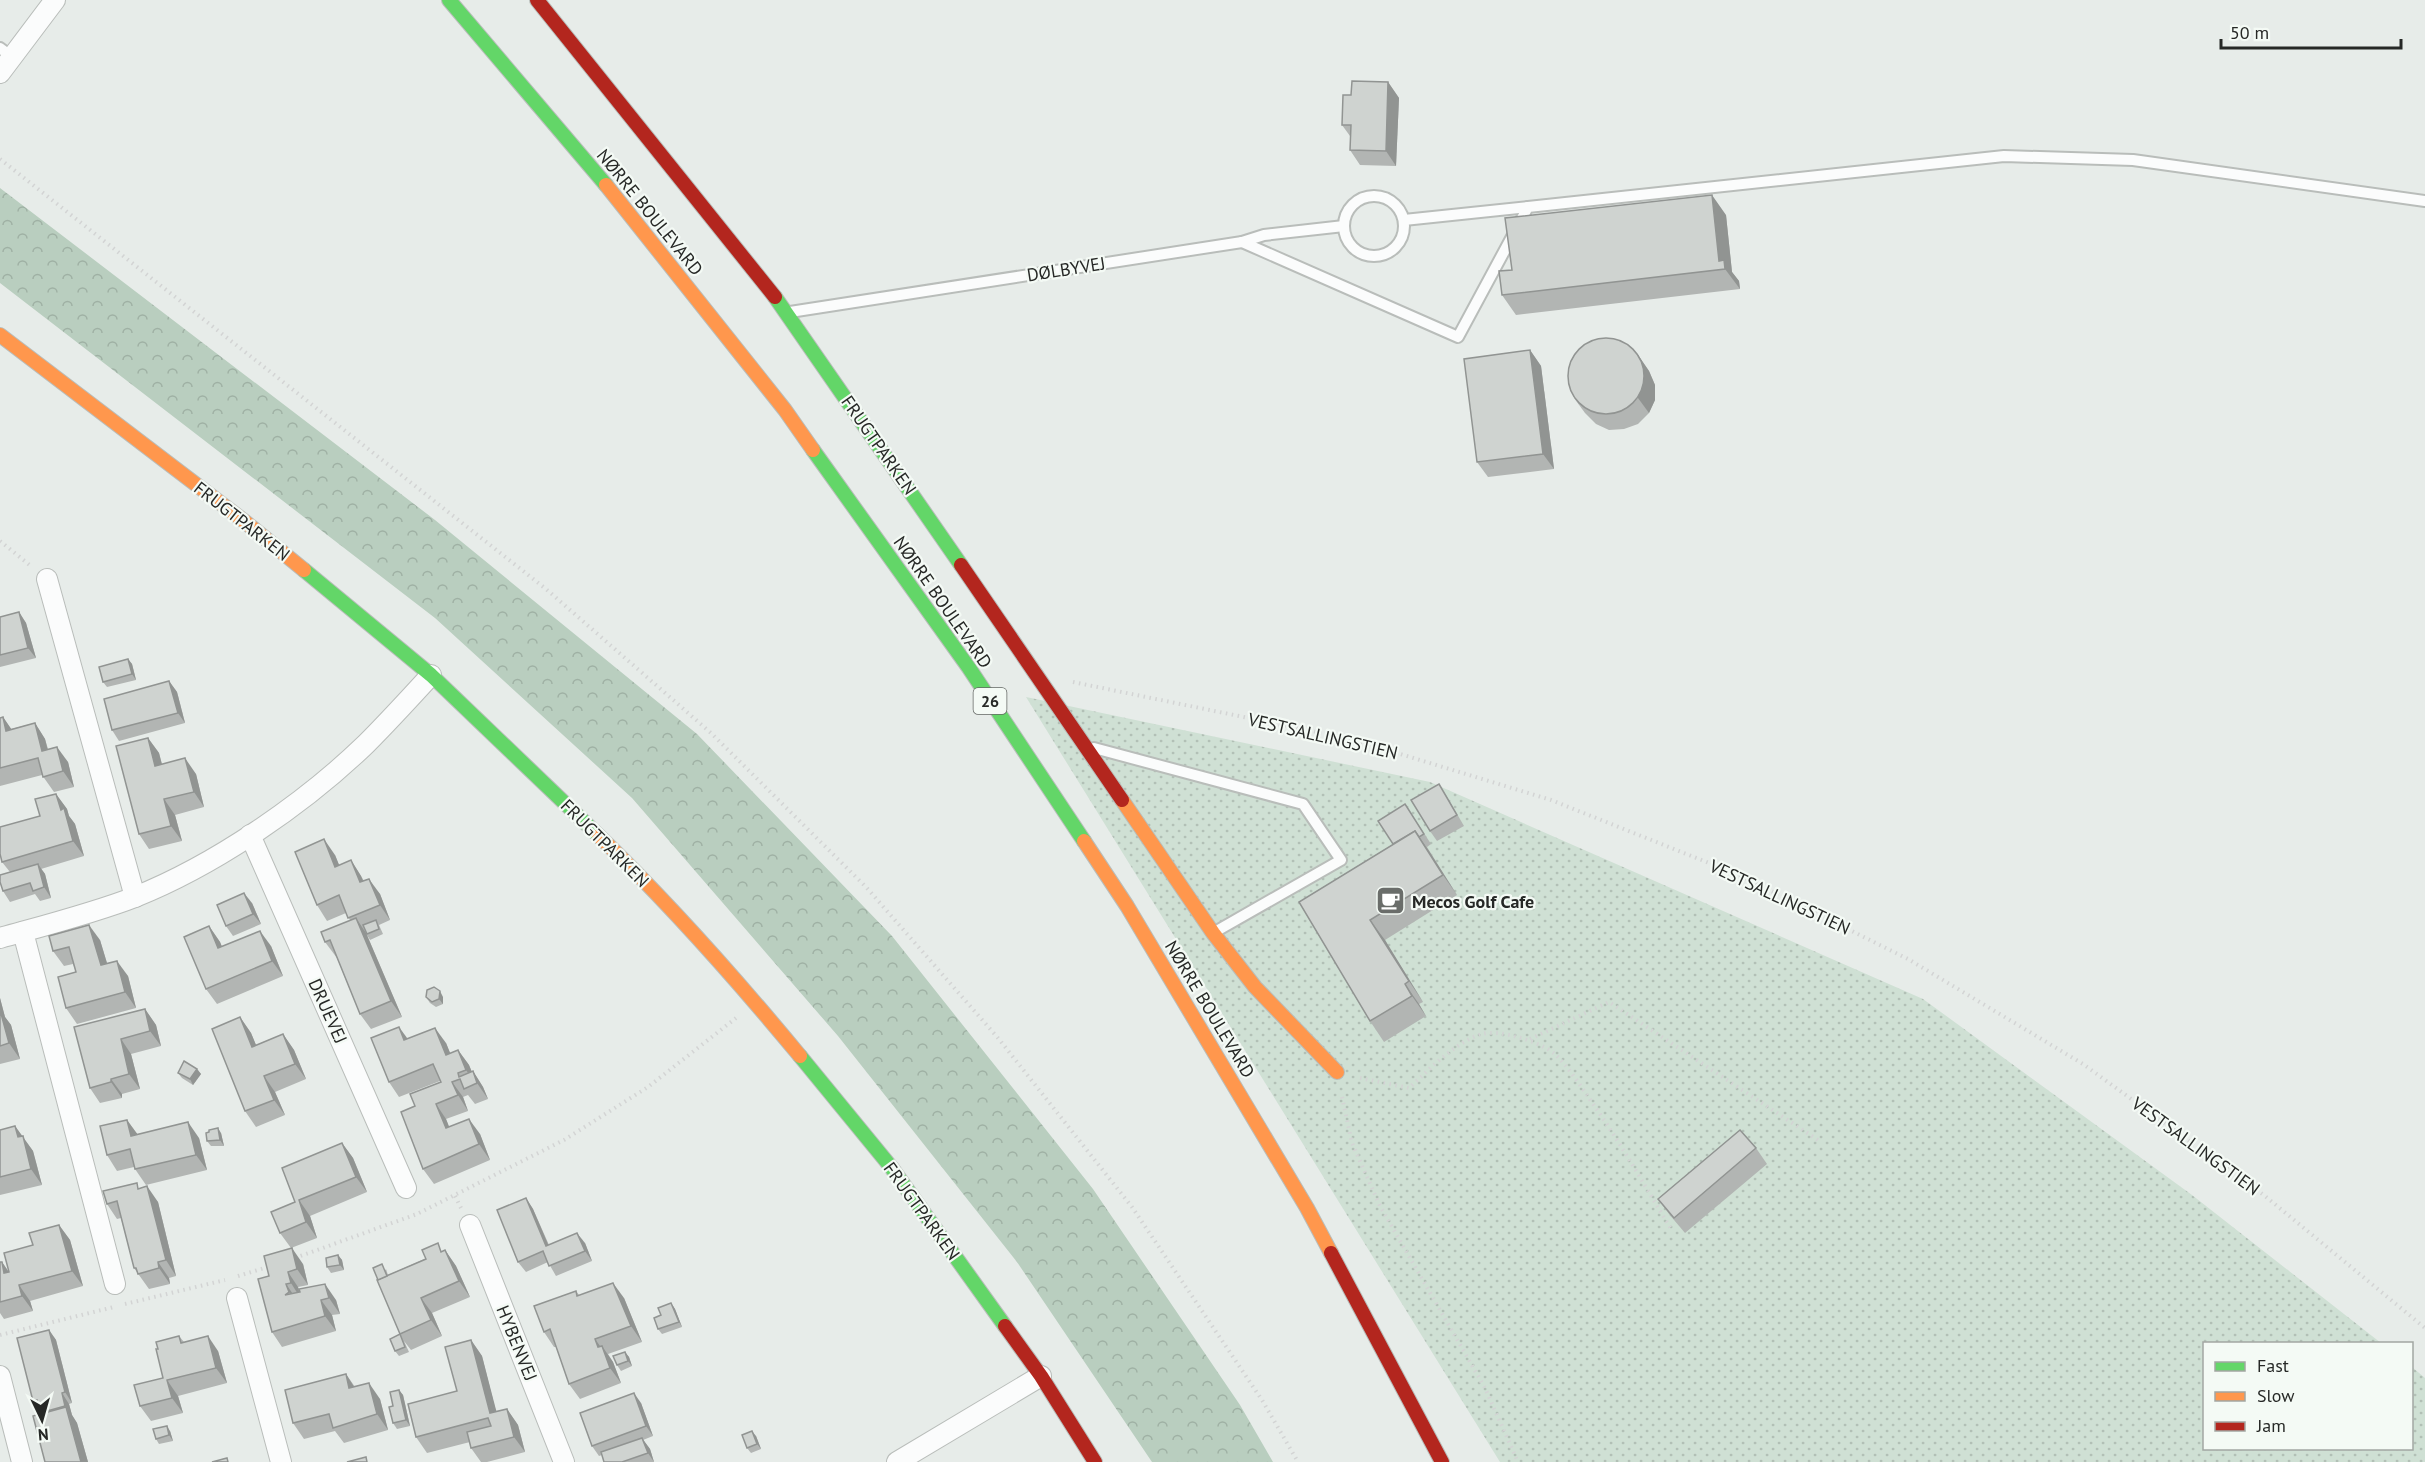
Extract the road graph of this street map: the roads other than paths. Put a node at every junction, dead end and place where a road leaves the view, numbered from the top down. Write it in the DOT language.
graph roads {
  1 [pos="55,0"];
  2 [pos="448,0"];
  3 [pos="537,0"];
  4 [pos="6,53"];
  5 [pos="0,74"];
  6 [pos="2425,201"];
  7 [pos="1528,207"];
  8 [pos="1404,220"];
  9 [pos="1344,226"];
  10 [pos="1242,242"];
  11 [pos="787,312"];
  12 [pos="0,335"];
  13 [pos="47,579"];
  14 [pos="431,675"];
  15 [pos="1085,745"];
  16 [pos="250,835"];
  17 [pos="135,897"];
  18 [pos="23,932"];
  19 [pos="1213,933"];
  20 [pos="0,938"];
  21 [pos="1336,1072"];
  22 [pos="406,1188"];
  23 [pos="470,1225"];
  24 [pos="115,1284"];
  25 [pos="237,1298"];
  26 [pos="0,1376"];
  27 [pos="1041,1376"];
  28 [pos="22,1462"];
  29 [pos="281,1462"];
  30 [pos="564,1462"];
  31 [pos="897,1462"];
  32 [pos="1095,1462"];
  33 [pos="1442,1462"];
  1 -- 4 [label="street"];
  2 -- 33 [label="main road, NØRRE BOULEVARD / 26"];
  3 -- 11 [label="main road, FRUGTPARKEN"];
  4 -- 5 [label="street"];
  6 -- 7 [label="lane"];
  7 -- 8 [label="lane"];
  7 -- 10 [label="lane"];
  8 -- 9 [label="lane"];
  8 -- 9 [label="lane"];
  9 -- 10 [label="lane, DØLBYVEJ"];
  10 -- 11 [label="lane, DØLBYVEJ"];
  11 -- 15 [label="main road, FRUGTPARKEN"];
  12 -- 14 [label="main road, FRUGTPARKEN"];
  13 -- 17 [label="street"];
  14 -- 16 [label="street"];
  14 -- 27 [label="main road, FRUGTPARKEN"];
  15 -- 19 [label="main road, FRUGTPARKEN"];
  15 -- 19 [label="lane"];
  16 -- 17 [label="street"];
  16 -- 22 [label="street, DRUEVEJ"];
  17 -- 18 [label="street"];
  18 -- 20 [label="street"];
  18 -- 24 [label="street"];
  19 -- 21 [label="main road, FRUGTPARKEN"];
  23 -- 30 [label="street, HYBENVEJ"];
  25 -- 29 [label="street"];
  26 -- 28 [label="street"];
  27 -- 31 [label="street"];
  27 -- 32 [label="main road, FRUGTPARKEN"];
}
